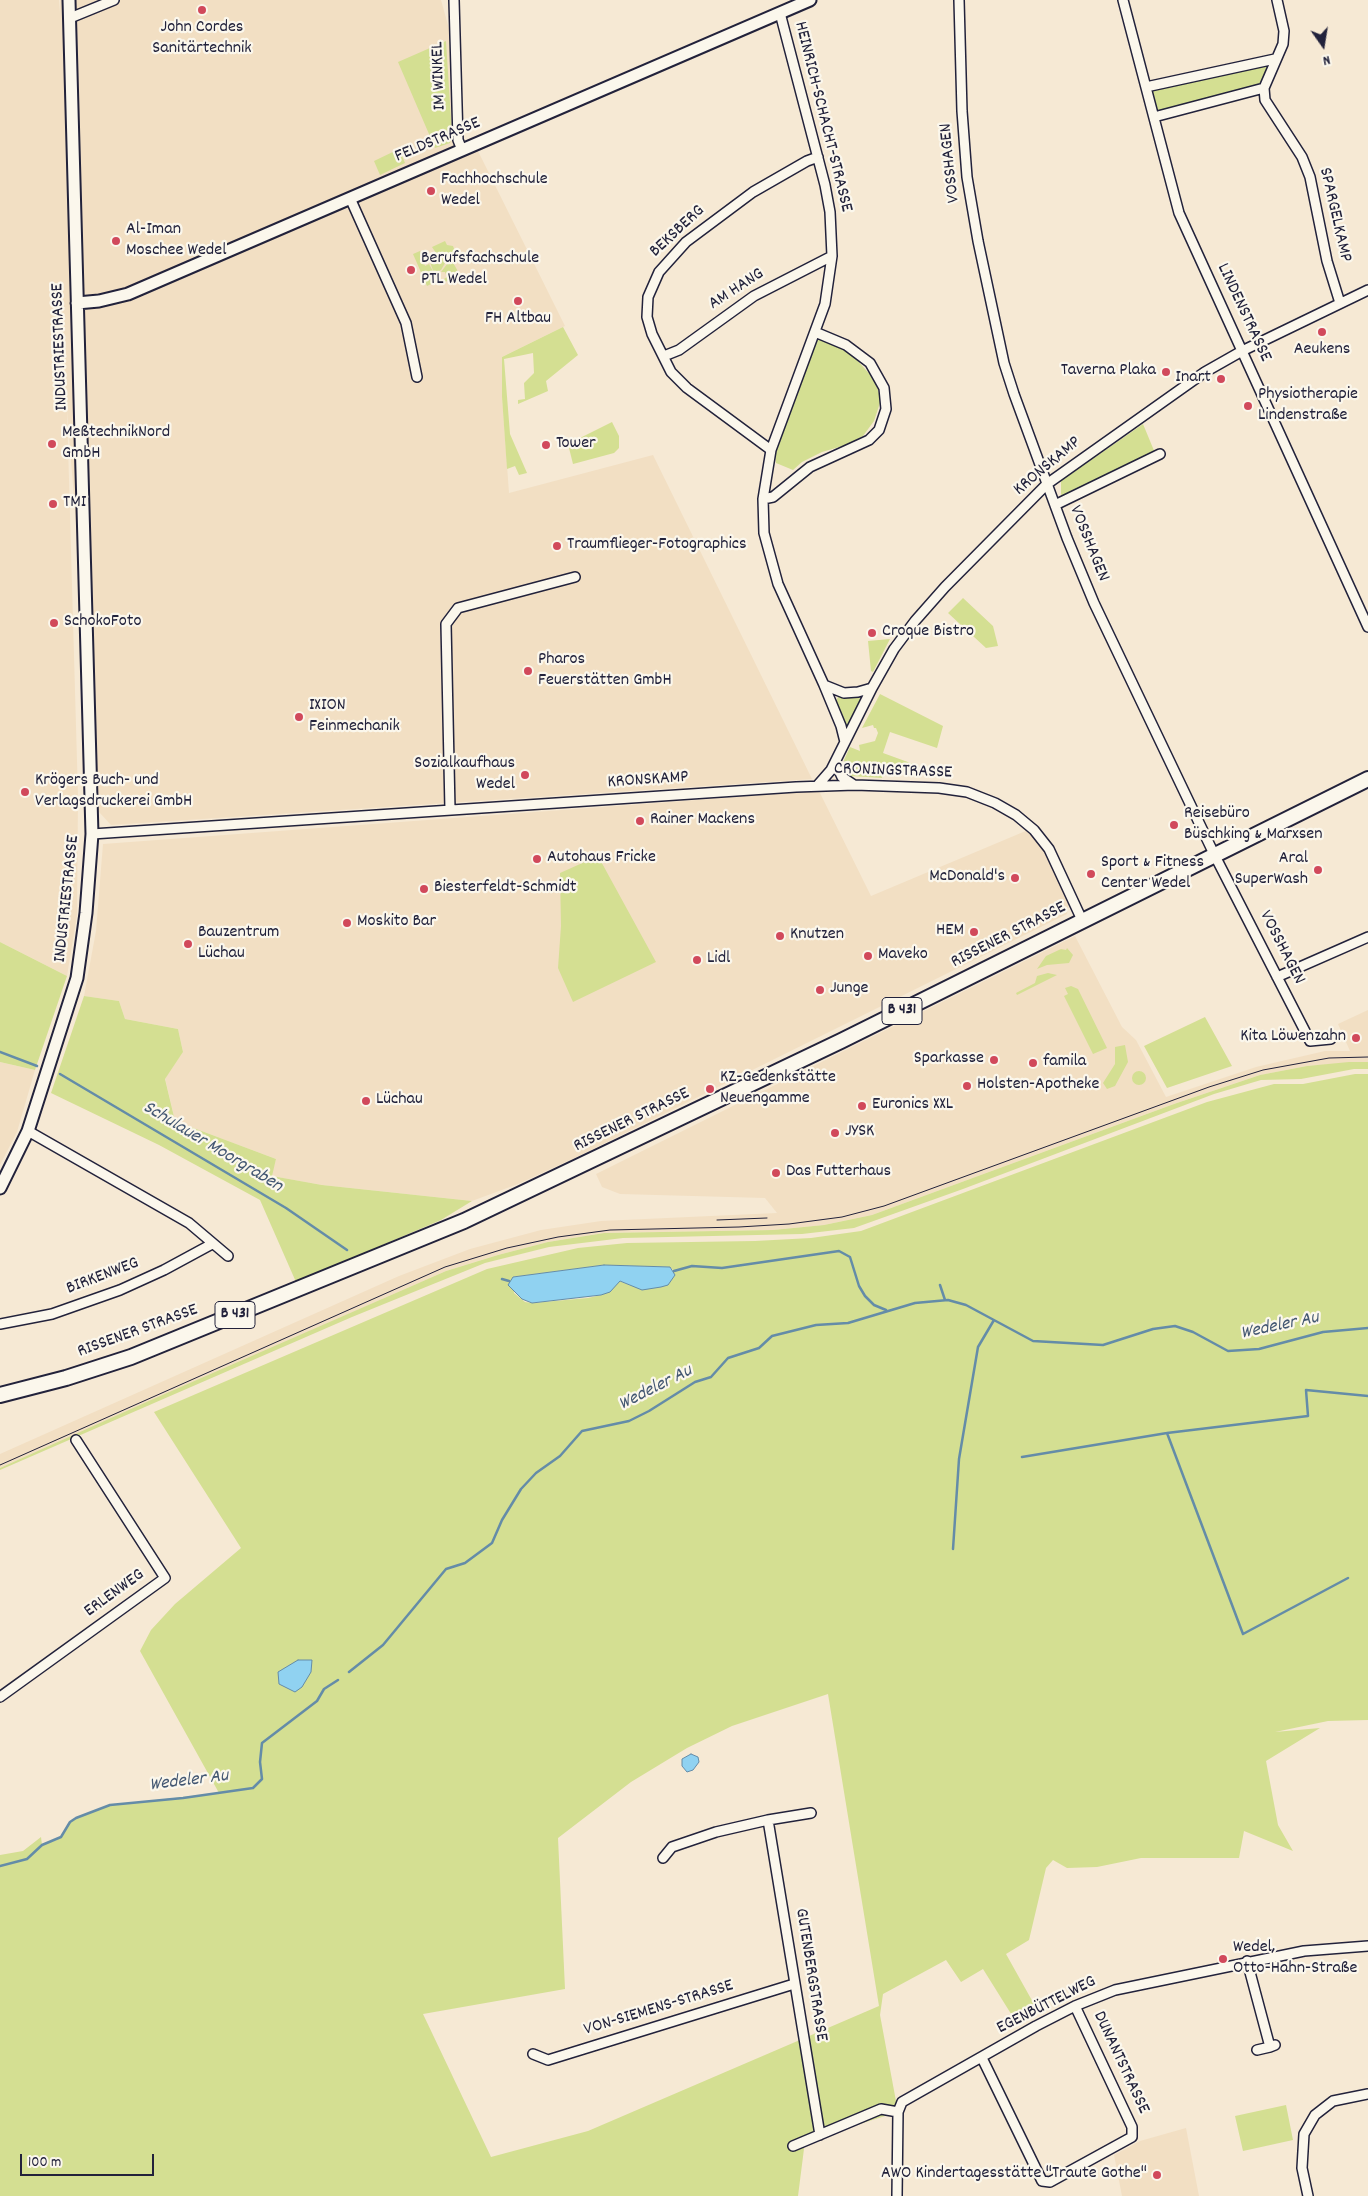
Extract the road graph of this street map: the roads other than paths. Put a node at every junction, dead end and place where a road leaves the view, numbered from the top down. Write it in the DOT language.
graph roads {
  1 [pos="70,0"];
  2 [pos="114,0"];
  3 [pos="454,0"];
  4 [pos="810,0"];
  5 [pos="959,0"];
  6 [pos="1123,0"];
  7 [pos="1277,0"];
  8 [pos="780,13"];
  9 [pos="70,18"];
  10 [pos="1275,59"];
  11 [pos="1146,87"];
  12 [pos="1264,88"];
  13 [pos="1154,117"];
  14 [pos="462,150"];
  15 [pos="818,157"];
  16 [pos="350,198"];
  17 [pos="832,256"];
  18 [pos="1368,290"];
  19 [pos="77,303"];
  20 [pos="1340,303"];
  21 [pos="814,332"];
  22 [pos="1242,351"];
  23 [pos="664,356"];
  24 [pos="417,378"];
  25 [pos="771,450"];
  26 [pos="1160,454"];
  27 [pos="1047,484"];
  28 [pos="764,499"];
  29 [pos="1055,505"];
  30 [pos="575,577"];
  31 [pos="1368,627"];
  32 [pos="824,686"];
  33 [pos="872,688"];
  34 [pos="845,742"];
  35 [pos="835,762"];
  36 [pos="1368,779"];
  37 [pos="855,785"];
  38 [pos="817,786"];
  39 [pos="450,810"];
  40 [pos="92,834"];
  41 [pos="1214,854"];
  42 [pos="1082,920"];
  43 [pos="1368,937"];
  44 [pos="1277,977"];
  45 [pos="1331,1039"];
  46 [pos="28,1131"];
  47 [pos="0,1188"];
  48 [pos="212,1244"];
  49 [pos="228,1256"];
  50 [pos="0,1324"];
  51 [pos="0,1395"];
  52 [pos="76,1440"];
  53 [pos="0,1697"];
  54 [pos="812,1813"];
  55 [pos="768,1820"];
  56 [pos="662,1858"];
  57 [pos="1368,1946"];
  58 [pos="1247,1961"];
  59 [pos="794,1984"];
  60 [pos="1074,2006"];
  61 [pos="1257,2050"];
  62 [pos="534,2054"];
  63 [pos="982,2058"];
  64 [pos="1368,2094"];
  65 [pos="898,2112"];
  66 [pos="820,2135"];
  67 [pos="793,2146"];
  68 [pos="897,2196"];
  69 [pos="1308,2196"];
  1 -- 9 [label="street, INDUSTRIESTRASSE"];
  2 -- 9 [label="street"];
  3 -- 14 [label="street, IM WINKEL"];
  4 -- 8 [label="street, FELDSTRASSE"];
  5 -- 27 [label="street, VOSSHAGEN"];
  6 -- 11 [label="street, LINDENSTRASSE"];
  7 -- 10 [label="street"];
  8 -- 14 [label="street, FELDSTRASSE"];
  8 -- 15 [label="street, HEINRICH-SCHACHT-STRASSE"];
  9 -- 19 [label="street, INDUSTRIESTRASSE"];
  10 -- 11 [label="street"];
  10 -- 12 [label="street"];
  11 -- 13 [label="street, LINDENSTRASSE"];
  12 -- 13 [label="street"];
  12 -- 20 [label="street, SPARGELKAMP"];
  13 -- 22 [label="street, LINDENSTRASSE"];
  14 -- 16 [label="street, FELDSTRASSE"];
  15 -- 17 [label="street, HEINRICH-SCHACHT-STRASSE"];
  15 -- 23 [label="street, BEKSBERG"];
  16 -- 19 [label="street, FELDSTRASSE"];
  16 -- 24 [label="street"];
  17 -- 21 [label="street, HEINRICH-SCHACHT-STRASSE"];
  17 -- 23 [label="street, AM HANG"];
  18 -- 20 [label="street, KRONSKAMP"];
  19 -- 40 [label="street, INDUSTRIESTRASSE"];
  20 -- 22 [label="street, KRONSKAMP"];
  21 -- 25 [label="street, HEINRICH-SCHACHT-STRASSE"];
  21 -- 28 [label="street"];
  22 -- 27 [label="street, KRONSKAMP"];
  22 -- 31 [label="street, LINDENSTRASSE"];
  23 -- 25 [label="street, BEKSBERG"];
  25 -- 28 [label="street, HEINRICH-SCHACHT-STRASSE"];
  26 -- 29 [label="street, KRONSKAMP"];
  27 -- 29 [label="street, VOSSHAGEN"];
  27 -- 33 [label="street, KRONSKAMP"];
  28 -- 32 [label="street, HEINRICH-SCHACHT-STRASSE"];
  29 -- 41 [label="street, VOSSHAGEN"];
  30 -- 39 [label="street"];
  32 -- 33 [label="street"];
  32 -- 34 [label="street, HEINRICH-SCHACHT-STRASSE"];
  33 -- 34 [label="street, KRONSKAMP"];
  34 -- 35 [label="street, KRONSKAMP"];
  35 -- 37 [label="street"];
  35 -- 38 [label="street, KRONSKAMP"];
  36 -- 41 [label="main road, RISSENER STRASSE / B 431"];
  37 -- 38 [label="street, CRONINGSTRASSE"];
  37 -- 42 [label="street, CRONINGSTRASSE"];
  38 -- 39 [label="street, KRONSKAMP"];
  39 -- 40 [label="street, KRONSKAMP"];
  40 -- 46 [label="street, INDUSTRIESTRASSE"];
  41 -- 42 [label="main road, RISSENER STRASSE / B 431"];
  41 -- 44 [label="street, VOSSHAGEN"];
  42 -- 51 [label="main road, RISSENER STRASSE / B 431"];
  43 -- 44 [label="street"];
  44 -- 45 [label="street, VOSSHAGEN"];
  46 -- 47 [label="street, INDUSTRIESTRASSE"];
  46 -- 48 [label="street"];
  48 -- 49 [label="street"];
  48 -- 50 [label="street, BIRKENWEG"];
  52 -- 53 [label="street, ERLENWEG"];
  54 -- 55 [label="street"];
  55 -- 56 [label="street"];
  55 -- 59 [label="street, GUTENBERGSTRASSE"];
  57 -- 58 [label="street, EGENBÜTTELWEG"];
  58 -- 60 [label="street, EGENBÜTTELWEG"];
  58 -- 61 [label="street"];
  59 -- 62 [label="street, VON-SIEMENS-STRASSE"];
  59 -- 66 [label="street, GUTENBERGSTRASSE"];
  60 -- 63 [label="street, EGENBÜTTELWEG"];
  60 -- 63 [label="street, DUNANTSTRASSE"];
  63 -- 65 [label="street, EGENBÜTTELWEG"];
  64 -- 69 [label="street"];
  65 -- 66 [label="street"];
  65 -- 68 [label="street"];
  66 -- 67 [label="street"];
}
